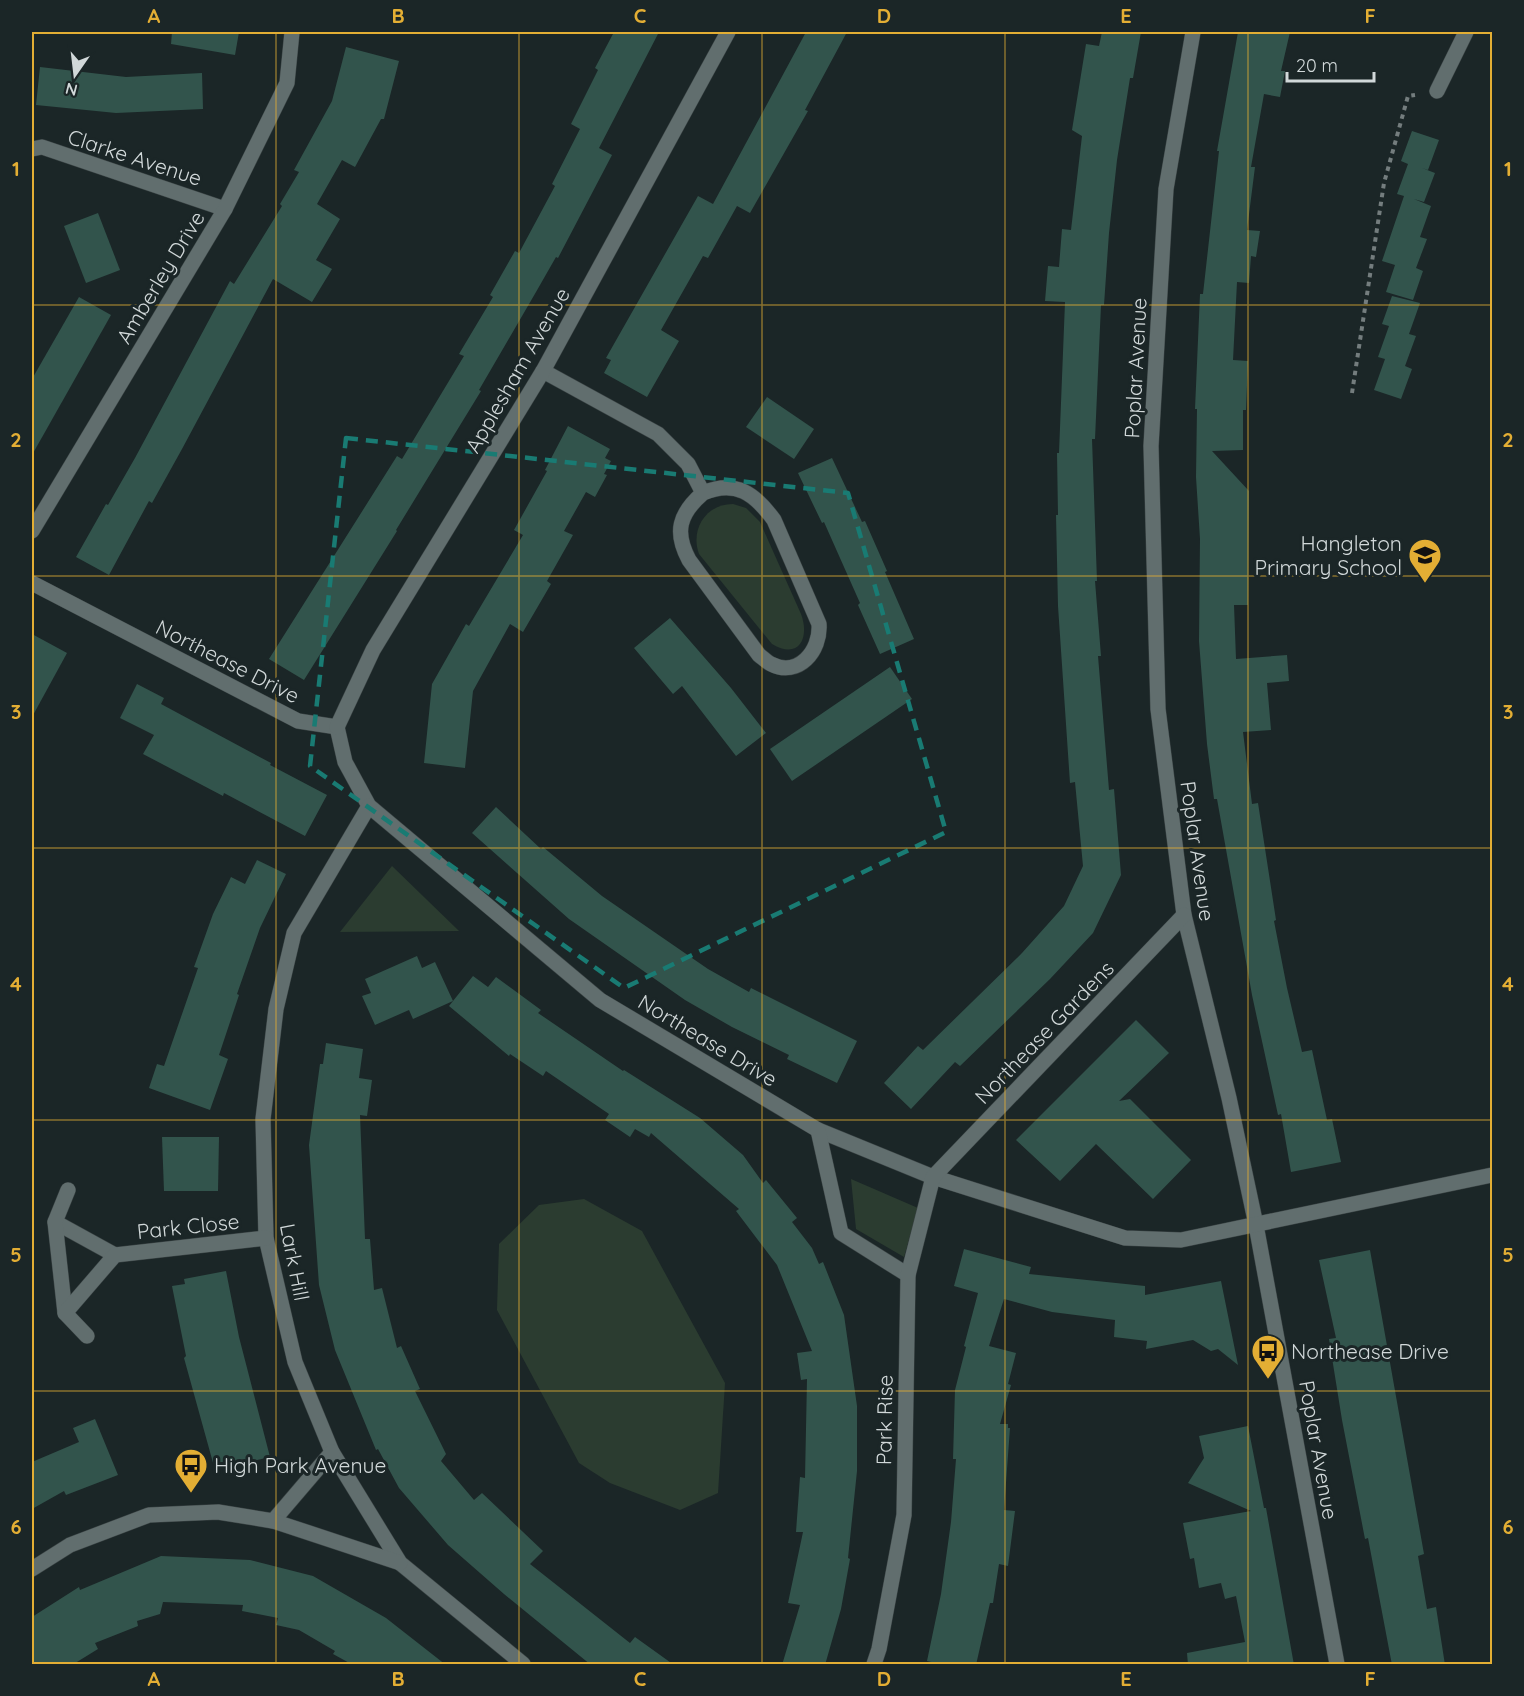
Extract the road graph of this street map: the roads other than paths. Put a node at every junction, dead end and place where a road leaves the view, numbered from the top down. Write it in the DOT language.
graph roads {
  1 [pos="292,32"];
  2 [pos="729,32"];
  3 [pos="1193,32"];
  4 [pos="1466,32"];
  5 [pos="1437,91"];
  6 [pos="32,149"];
  7 [pos="225,209"];
  8 [pos="543,371"];
  9 [pos="703,493"];
  10 [pos="32,531"];
  11 [pos="32,583"];
  12 [pos="337,727"];
  13 [pos="369,806"];
  14 [pos="1184,915"];
  15 [pos="818,1130"];
  16 [pos="1492,1175"];
  17 [pos="933,1177"];
  18 [pos="68,1190"];
  19 [pos="55,1222"];
  20 [pos="1256,1225"];
  21 [pos="266,1238"];
  22 [pos="115,1255"];
  23 [pos="908,1275"];
  24 [pos="65,1313"];
  25 [pos="87,1336"];
  26 [pos="332,1452"];
  27 [pos="273,1521"];
  28 [pos="400,1563"];
  29 [pos="32,1569"];
  30 [pos="523,1665"];
  31 [pos="874,1665"];
  32 [pos="1337,1665"];
  1 -- 7 [label="street, Amberley Drive"];
  2 -- 8 [label="street, Applesham Avenue"];
  3 -- 14 [label="street, Poplar Avenue"];
  4 -- 5 [label="street"];
  6 -- 7 [label="street, Clarke Avenue"];
  7 -- 10 [label="street, Amberley Drive"];
  8 -- 9 [label="street"];
  8 -- 12 [label="street, Applesham Avenue"];
  9 -- 9 [label="street"];
  11 -- 12 [label="street, Northease Drive"];
  12 -- 13 [label="street, Northease Drive"];
  13 -- 15 [label="street, Northease Drive"];
  13 -- 21 [label="street, Lark Hill"];
  14 -- 17 [label="street, Northease Gardens"];
  14 -- 20 [label="street, Poplar Avenue"];
  15 -- 17 [label="street, Northease Drive"];
  15 -- 23 [label="street"];
  16 -- 20 [label="street, Northease Drive"];
  17 -- 20 [label="street, Northease Drive"];
  17 -- 23 [label="street, Park Rise"];
  18 -- 19 [label="street"];
  19 -- 22 [label="street, Park Close"];
  19 -- 24 [label="street"];
  20 -- 32 [label="street, Poplar Avenue"];
  21 -- 22 [label="street, Park Close"];
  21 -- 26 [label="street, Lark Hill"];
  22 -- 24 [label="street, Park Close"];
  23 -- 31 [label="street, Park Rise"];
  24 -- 25 [label="street"];
  26 -- 27 [label="street"];
  26 -- 28 [label="street, Lark Hill"];
  27 -- 28 [label="street"];
  27 -- 29 [label="street"];
  28 -- 30 [label="street, Lark Hill"];
}
